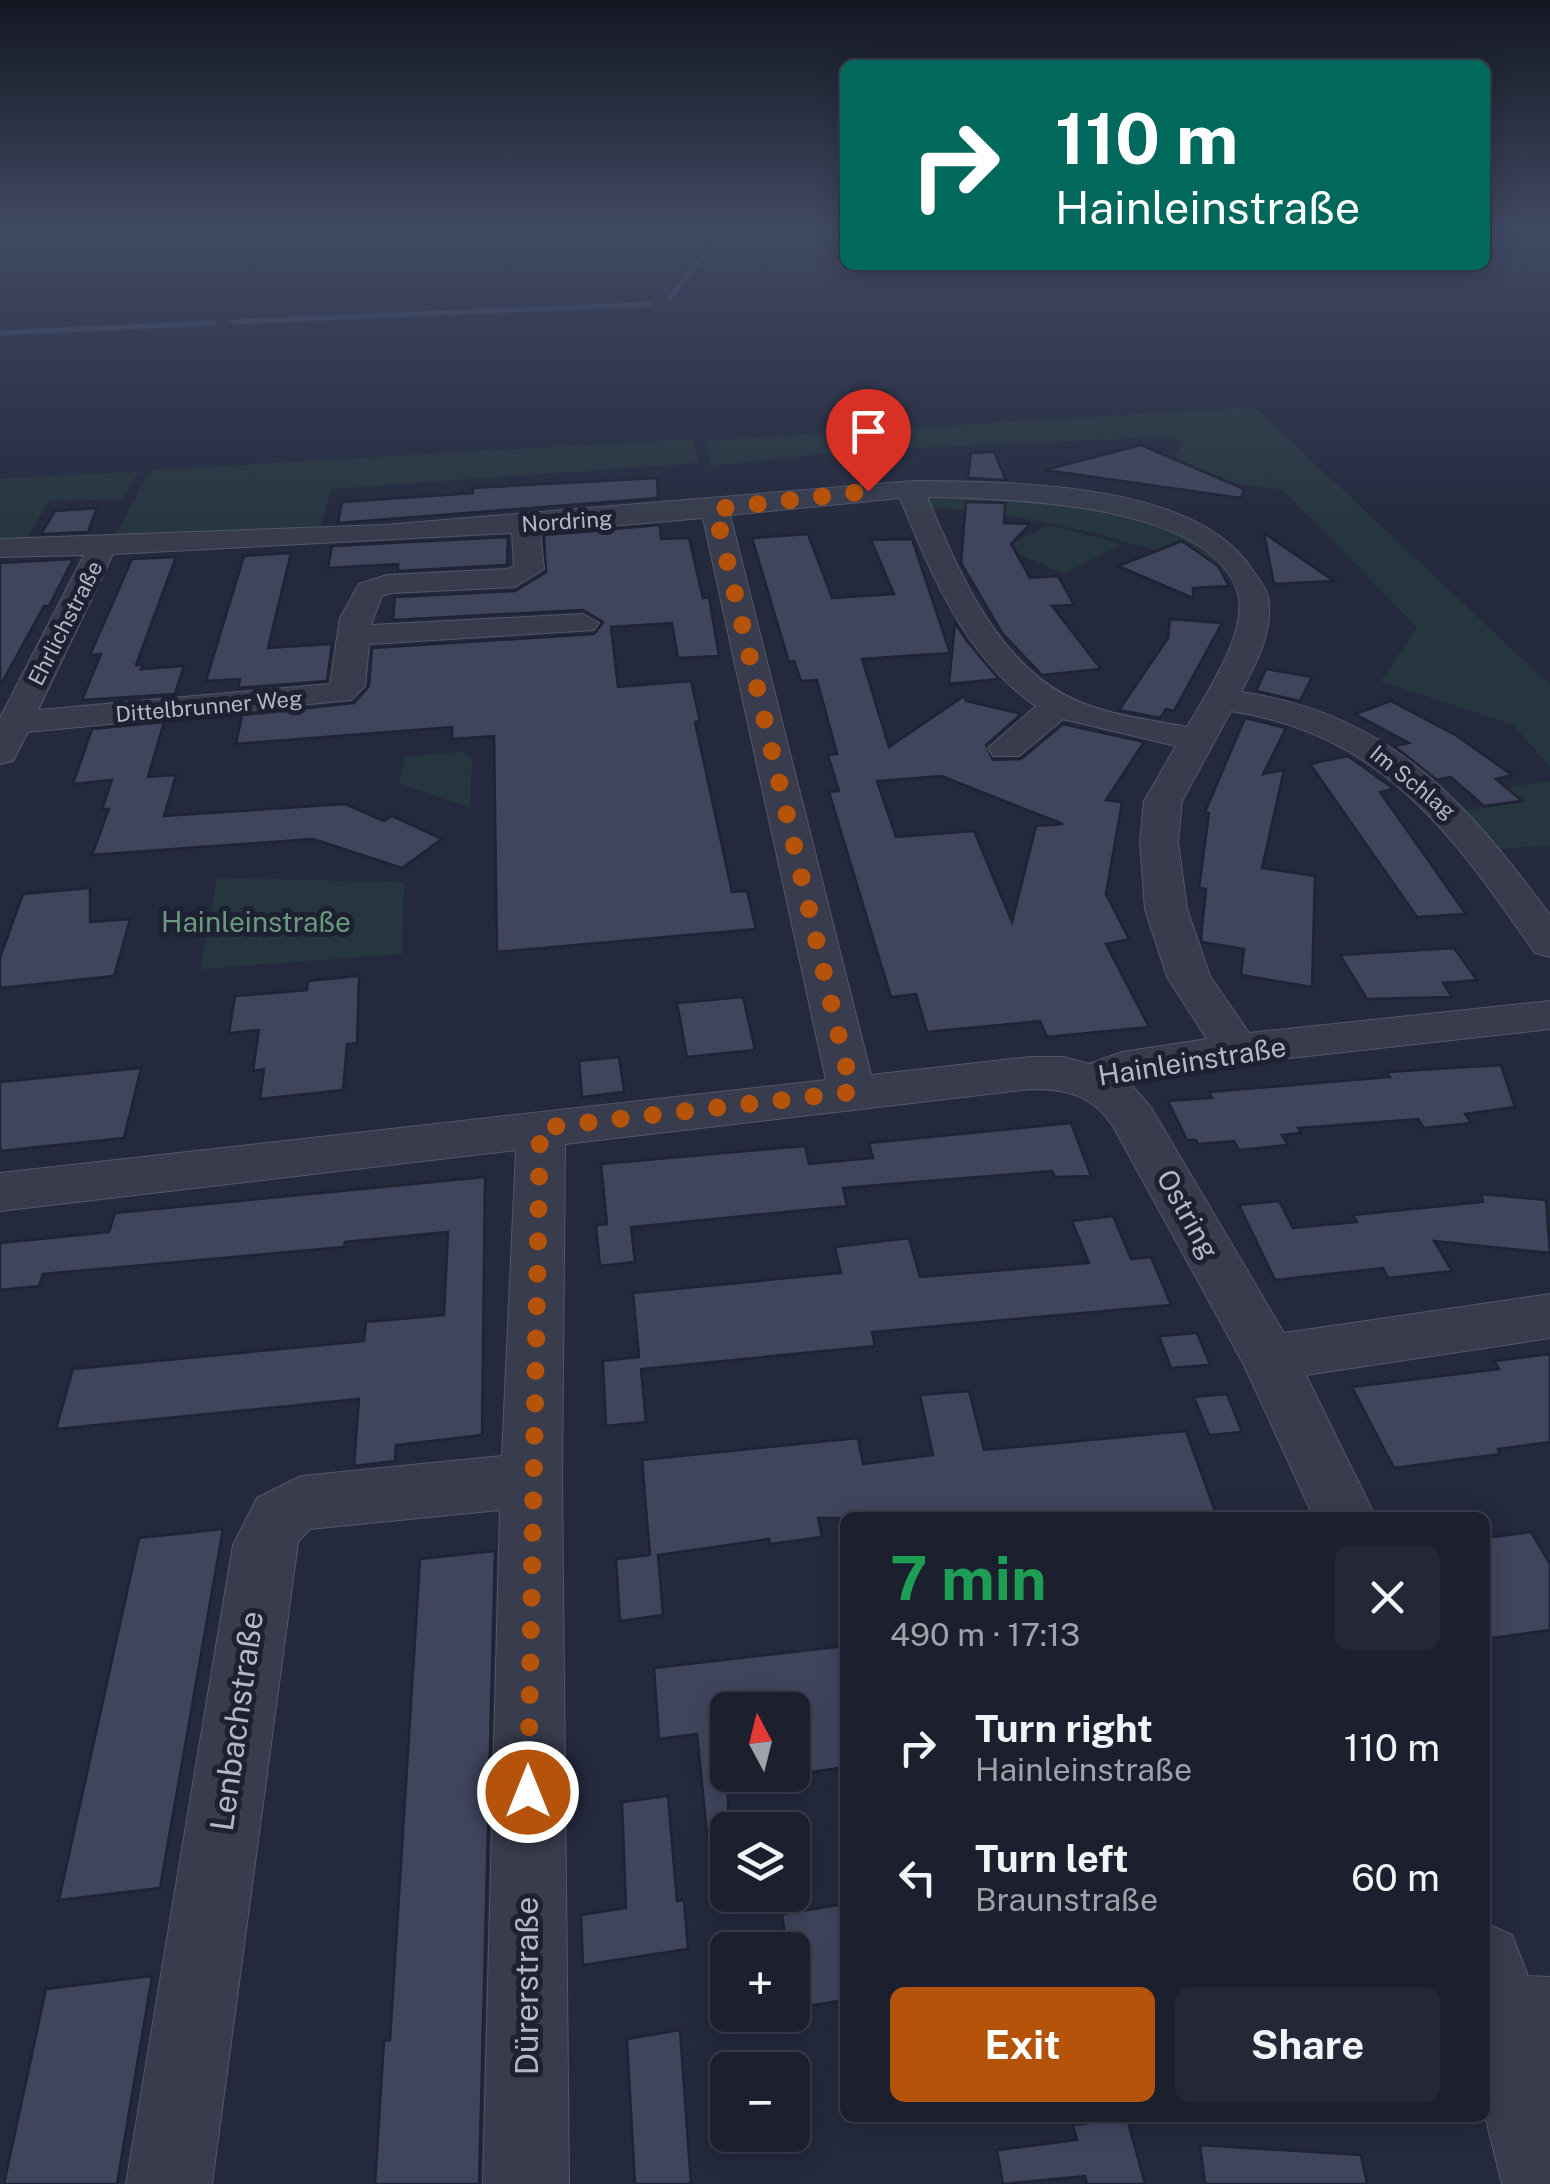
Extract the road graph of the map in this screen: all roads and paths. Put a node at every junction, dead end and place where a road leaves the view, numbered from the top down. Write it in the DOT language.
graph roads {
  1 [pos="910,490"];
  2 [pos="715,509"];
  3 [pos="525,524"];
  4 [pos="103,546"];
  5 [pos="0,548"];
  6 [pos="583,623"];
  7 [pos="356,635"];
  8 [pos="48,656"];
  9 [pos="6,658"];
  10 [pos="1222,698"];
  11 [pos="1059,705"];
  12 [pos="15,723"];
  13 [pos="1196,738"];
  14 [pos="1006,748"];
  15 [pos="0,753"];
  16 [pos="1550,944"];
  17 [pos="1550,1014"];
  18 [pos="1237,1050"];
  19 [pos="1093,1081"];
  20 [pos="852,1092"];
  21 [pos="540,1128"];
  22 [pos="0,1192"];
  23 [pos="1550,1316"];
  24 [pos="1269,1358"];
  25 [pos="531,1480"];
  26 [pos="1343,1512"];
  27 [pos="1511,1998"];
  28 [pos="169,2184"];
  29 [pos="526,2184"];
  30 [pos="1545,2184"];
  1 -- 2 [label="street, Nordring"];
  1 -- 10 [label="street, Nordring"];
  1 -- 11 [label="street"];
  2 -- 3 [label="street, Nordring"];
  2 -- 20 [label="street"];
  3 -- 4 [label="street, Nordring"];
  3 -- 7 [label="street, Dittelbrunner Weg"];
  4 -- 5 [label="street, Nordring"];
  4 -- 8 [label="street, Ehrlichstraße"];
  6 -- 7 [label="street"];
  7 -- 12 [label="street, Dittelbrunner Weg"];
  8 -- 9 [label="street"];
  8 -- 12 [label="street, Ehrlichstraße"];
  10 -- 13 [label="street, Nordring"];
  10 -- 16 [label="street, Im Schlag"];
  11 -- 13 [label="street"];
  11 -- 14 [label="street"];
  12 -- 15 [label="street, Ehrlichstraße"];
  13 -- 18 [label="street, Nordring"];
  17 -- 18 [label="street, Hainleinstraße"];
  18 -- 19 [label="street, Hainleinstraße"];
  19 -- 20 [label="street, Hainleinstraße"];
  19 -- 24 [label="street, Ostring"];
  20 -- 21 [label="street, Hainleinstraße"];
  21 -- 22 [label="street, Hainleinstraße"];
  21 -- 25 [label="street, Dürerstraße"];
  23 -- 24 [label="street"];
  24 -- 26 [label="street, Ostring"];
  25 -- 28 [label="street, Lenbachstraße"];
  25 -- 29 [label="street, Dürerstraße"];
  27 -- 30 [label="street"];
}
